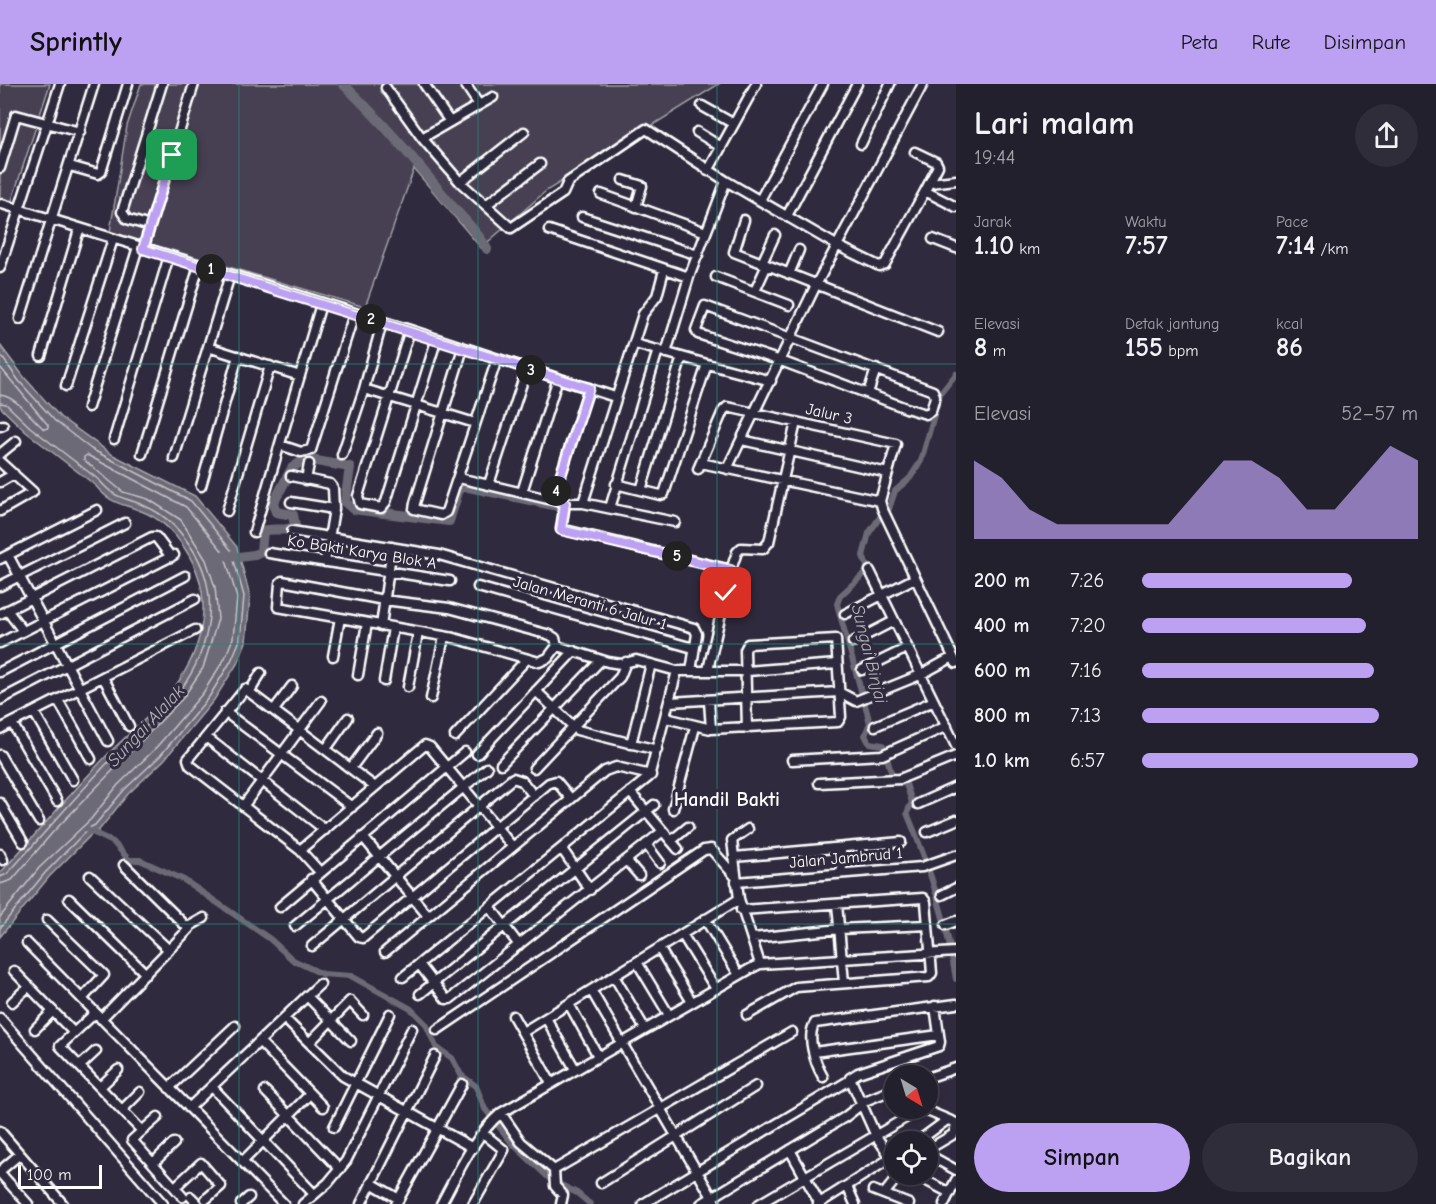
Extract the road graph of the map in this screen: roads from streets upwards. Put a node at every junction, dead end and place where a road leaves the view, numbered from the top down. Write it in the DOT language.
graph roads {
  1 [pos="60,84"];
  2 [pos="94,84"];
  3 [pos="128,84"];
  4 [pos="162,84"];
  5 [pos="194,84"];
  6 [pos="424,84"];
  7 [pos="465,84"];
  8 [pos="756,84"];
  9 [pos="823,84"];
  10 [pos="857,84"];
  11 [pos="890,84"];
  12 [pos="923,84"];
  13 [pos="386,88"];
  14 [pos="493,97"];
  15 [pos="479,105"];
  16 [pos="702,106"];
  17 [pos="450,122"];
  18 [pos="48,123"];
  19 [pos="734,124"];
  20 [pos="80,132"];
  21 [pos="525,132"];
  22 [pos="697,132"];
  23 [pos="422,138"];
  24 [pos="861,144"];
  25 [pos="721,147"];
  26 [pos="915,152"];
  27 [pos="540,164"];
  28 [pos="70,166"];
  29 [pos="0,168"];
  30 [pos="708,171"];
  31 [pos="623,180"];
  32 [pos="956,180"];
  33 [pos="726,181"];
  34 [pos="460,182"];
  35 [pos="927,187"];
  36 [pos="601,194"];
  37 [pos="760,201"];
  38 [pos="2,204"];
  39 [pos="486,206"];
  40 [pos="636,207"];
  41 [pos="956,207"];
  42 [pos="17,211"];
  43 [pos="787,216"];
  44 [pos="582,217"];
  45 [pos="51,220"];
  46 [pos="744,220"];
  47 [pos="150,226"];
  48 [pos="79,230"];
  49 [pos="549,230"];
  50 [pos="706,232"];
  51 [pos="775,235"];
  52 [pos="113,239"];
  53 [pos="933,239"];
  54 [pos="838,246"];
  55 [pos="140,248"];
  56 [pos="956,248"];
  57 [pos="799,250"];
  58 [pos="698,255"];
  59 [pos="169,256"];
  60 [pos="764,264"];
  61 [pos="199,266"];
  62 [pos="0,268"];
  63 [pos="664,270"];
  64 [pos="789,274"];
  65 [pos="230,275"];
  66 [pos="689,277"];
  67 [pos="716,277"];
  68 [pos="816,285"];
  69 [pos="755,291"];
  70 [pos="321,304"];
  71 [pos="789,305"];
  72 [pos="354,314"];
  73 [pos="20,318"];
  74 [pos="382,323"];
  75 [pos="410,330"];
  76 [pos="939,332"];
  77 [pos="792,338"];
  78 [pos="436,341"];
  79 [pos="635,345"];
  80 [pos="208,347"];
  81 [pos="463,348"];
  82 [pos="662,351"];
  83 [pos="41,356"];
  84 [pos="238,356"];
  85 [pos="682,357"];
  86 [pos="496,359"];
  87 [pos="781,361"];
  88 [pos="707,364"];
  89 [pos="270,366"];
  90 [pos="527,368"];
  91 [pos="876,369"];
  92 [pos="300,376"];
  93 [pos="558,378"];
  94 [pos="771,381"];
  95 [pos="66,386"];
  96 [pos="589,388"];
  97 [pos="364,389"];
  98 [pos="867,393"];
  99 [pos="389,397"];
  100 [pos="615,397"];
  101 [pos="417,405"];
  102 [pos="88,406"];
  103 [pos="444,414"];
  104 [pos="756,414"];
  105 [pos="796,422"];
  106 [pos="475,423"];
  107 [pos="114,439"];
  108 [pos="742,440"];
  109 [pos="16,441"];
  110 [pos="280,444"];
  111 [pos="789,450"];
  112 [pos="0,454"];
  113 [pos="142,454"];
  114 [pos="342,455"];
  115 [pos="174,458"];
  116 [pos="0,462"];
  117 [pos="309,464"];
  118 [pos="727,469"];
  119 [pos="888,473"];
  120 [pos="14,474"];
  121 [pos="291,476"];
  122 [pos="459,478"];
  123 [pos="306,480"];
  124 [pos="783,481"];
  125 [pos="0,482"];
  126 [pos="489,484"];
  127 [pos="616,484"];
  128 [pos="201,486"];
  129 [pos="641,490"];
  130 [pos="522,492"];
  131 [pos="553,499"];
  132 [pos="291,502"];
  133 [pos="583,502"];
  134 [pos="565,503"];
  135 [pos="610,508"];
  136 [pos="882,508"];
  137 [pos="333,509"];
  138 [pos="97,510"];
  139 [pos="0,511"];
  140 [pos="227,511"];
  141 [pos="675,522"];
  142 [pos="125,523"];
  143 [pos="292,531"];
  144 [pos="254,532"];
  145 [pos="331,536"];
  146 [pos="392,547"];
  147 [pos="269,553"];
  148 [pos="4,557"];
  149 [pos="326,562"];
  150 [pos="731,570"];
  151 [pos="870,571"];
  152 [pos="387,572"];
  153 [pos="19,576"];
  154 [pos="185,576"];
  155 [pos="915,578"];
  156 [pos="450,582"];
  157 [pos="0,585"];
  158 [pos="478,587"];
  159 [pos="882,596"];
  160 [pos="31,598"];
  161 [pos="195,599"];
  162 [pos="384,600"];
  163 [pos="3,612"];
  164 [pos="845,614"];
  165 [pos="340,618"];
  166 [pos="43,621"];
  167 [pos="894,621"];
  168 [pos="367,623"];
  169 [pos="381,626"];
  170 [pos="393,628"];
  171 [pos="195,630"];
  172 [pos="24,631"];
  173 [pos="418,633"];
  174 [pos="444,637"];
  175 [pos="853,642"];
  176 [pos="0,643"];
  177 [pos="54,643"];
  178 [pos="557,646"];
  179 [pos="693,648"];
  180 [pos="907,648"];
  181 [pos="574,651"];
  182 [pos="333,656"];
  183 [pos="527,659"];
  184 [pos="601,660"];
  185 [pos="955,660"];
  186 [pos="626,662"];
  187 [pos="651,664"];
  188 [pos="837,664"];
  189 [pos="67,666"];
  190 [pos="708,670"];
  191 [pos="747,670"];
  192 [pos="862,670"];
  193 [pos="677,671"];
  194 [pos="691,671"];
  195 [pos="0,672"];
  196 [pos="261,673"];
  197 [pos="358,675"];
  198 [pos="920,675"];
  199 [pos="103,677"];
  200 [pos="384,681"];
  201 [pos="292,686"];
  202 [pos="408,687"];
  203 [pos="80,689"];
  204 [pos="250,691"];
  205 [pos="536,691"];
  206 [pos="839,692"];
  207 [pos="431,698"];
  208 [pos="747,698"];
  209 [pos="0,700"];
  210 [pos="58,700"];
  211 [pos="709,700"];
  212 [pos="321,701"];
  213 [pos="934,701"];
  214 [pos="670,702"];
  215 [pos="555,709"];
  216 [pos="274,710"];
  217 [pos="34,712"];
  218 [pos="225,712"];
  219 [pos="348,718"];
  220 [pos="666,718"];
  221 [pos="12,723"];
  222 [pos="129,726"];
  223 [pos="875,726"];
  224 [pos="947,726"];
  225 [pos="694,727"];
  226 [pos="573,728"];
  227 [pos="747,728"];
  228 [pos="0,729"];
  229 [pos="711,729"];
  230 [pos="301,730"];
  231 [pos="377,733"];
  232 [pos="455,736"];
  233 [pos="206,737"];
  234 [pos="108,741"];
  235 [pos="631,744"];
  236 [pos="956,746"];
  237 [pos="326,749"];
  238 [pos="657,750"];
  239 [pos="465,752"];
  240 [pos="477,754"];
  241 [pos="0,755"];
  242 [pos="282,756"];
  243 [pos="956,756"];
  244 [pos="91,759"];
  245 [pos="792,760"];
  246 [pos="501,764"];
  247 [pos="351,768"];
  248 [pos="447,768"];
  249 [pos="486,768"];
  250 [pos="534,768"];
  251 [pos="651,775"];
  252 [pos="73,780"];
  253 [pos="263,781"];
  254 [pos="819,783"];
  255 [pos="375,787"];
  256 [pos="463,787"];
  257 [pos="956,787"];
  258 [pos="630,792"];
  259 [pos="534,796"];
  260 [pos="571,799"];
  261 [pos="57,801"];
  262 [pos="0,804"];
  263 [pos="918,804"];
  264 [pos="244,805"];
  265 [pos="654,805"];
  266 [pos="352,807"];
  267 [pos="479,807"];
  268 [pos="673,809"];
  269 [pos="646,811"];
  270 [pos="956,820"];
  271 [pos="39,821"];
  272 [pos="497,827"];
  273 [pos="688,827"];
  274 [pos="325,830"];
  275 [pos="748,830"];
  276 [pos="663,831"];
  277 [pos="927,832"];
  278 [pos="363,837"];
  279 [pos="671,840"];
  280 [pos="23,842"];
  281 [pos="901,842"];
  282 [pos="646,844"];
  283 [pos="513,846"];
  284 [pos="562,849"];
  285 [pos="678,849"];
  286 [pos="841,849"];
  287 [pos="300,850"];
  288 [pos="956,855"];
  289 [pos="379,857"];
  290 [pos="734,857"];
  291 [pos="626,860"];
  292 [pos="660,863"];
  293 [pos="124,865"];
  294 [pos="574,869"];
  295 [pos="320,872"];
  296 [pos="842,873"];
  297 [pos="639,875"];
  298 [pos="90,876"];
  299 [pos="396,877"];
  300 [pos="311,879"];
  301 [pos="735,879"];
  302 [pos="956,888"];
  303 [pos="590,890"];
  304 [pos="942,895"];
  305 [pos="412,897"];
  306 [pos="69,899"];
  307 [pos="739,899"];
  308 [pos="327,900"];
  309 [pos="837,904"];
  310 [pos="280,907"];
  311 [pos="490,907"];
  312 [pos="741,910"];
  313 [pos="428,916"];
  314 [pos="204,918"];
  315 [pos="344,919"];
  316 [pos="705,919"];
  317 [pos="46,920"];
  318 [pos="956,921"];
  319 [pos="928,925"];
  320 [pos="946,925"];
  321 [pos="295,926"];
  322 [pos="505,926"];
  323 [pos="189,927"];
  324 [pos="840,929"];
  325 [pos="682,933"];
  326 [pos="753,938"];
  327 [pos="27,943"];
  328 [pos="519,945"];
  329 [pos="312,946"];
  330 [pos="659,948"];
  331 [pos="169,950"];
  332 [pos="385,952"];
  333 [pos="931,952"];
  334 [pos="953,953"];
  335 [pos="841,958"];
  336 [pos="637,962"];
  337 [pos="419,964"];
  338 [pos="760,964"];
  339 [pos="14,970"];
  340 [pos="146,974"];
  341 [pos="739,975"];
  342 [pos="614,976"];
  343 [pos="403,977"];
  344 [pos="844,983"];
  345 [pos="320,984"];
  346 [pos="434,984"];
  347 [pos="29,986"];
  348 [pos="716,989"];
  349 [pos="591,990"];
  350 [pos="420,994"];
  351 [pos="307,996"];
  352 [pos="82,999"];
  353 [pos="12,1002"];
  354 [pos="692,1002"];
  355 [pos="569,1004"];
  356 [pos="956,1004"];
  357 [pos="935,1006"];
  358 [pos="53,1011"];
  359 [pos="390,1014"];
  360 [pos="363,1015"];
  361 [pos="98,1016"];
  362 [pos="513,1016"];
  363 [pos="669,1016"];
  364 [pos="747,1016"];
  365 [pos="0,1018"];
  366 [pos="284,1018"];
  367 [pos="546,1018"];
  368 [pos="330,1021"];
  369 [pos="235,1026"];
  370 [pos="35,1029"];
  371 [pos="412,1029"];
  372 [pos="645,1029"];
  373 [pos="437,1030"];
  374 [pos="523,1032"];
  375 [pos="792,1032"];
  376 [pos="74,1033"];
  377 [pos="939,1035"];
  378 [pos="351,1041"];
  379 [pos="260,1042"];
  380 [pos="310,1042"];
  381 [pos="622,1043"];
  382 [pos="96,1051"];
  383 [pos="814,1052"];
  384 [pos="435,1056"];
  385 [pos="598,1056"];
  386 [pos="80,1066"];
  387 [pos="956,1068"];
  388 [pos="118,1070"];
  389 [pos="575,1070"];
  390 [pos="938,1074"];
  391 [pos="823,1077"];
  392 [pos="850,1080"];
  393 [pos="356,1083"];
  394 [pos="551,1083"];
  395 [pos="462,1084"];
  396 [pos="756,1086"];
  397 [pos="212,1087"];
  398 [pos="100,1088"];
  399 [pos="169,1088"];
  400 [pos="265,1091"];
  401 [pos="140,1092"];
  402 [pos="310,1094"];
  403 [pos="884,1094"];
  404 [pos="379,1096"];
  405 [pos="861,1104"];
  406 [pos="323,1107"];
  407 [pos="189,1108"];
  408 [pos="658,1108"];
  409 [pos="122,1110"];
  410 [pos="407,1111"];
  411 [pos="499,1114"];
  412 [pos="288,1116"];
  413 [pos="158,1117"];
  414 [pos="947,1120"];
  415 [pos="956,1124"];
  416 [pos="334,1127"];
  417 [pos="437,1128"];
  418 [pos="0,1131"];
  419 [pos="142,1131"];
  420 [pos="932,1131"];
  421 [pos="483,1133"];
  422 [pos="676,1135"];
  423 [pos="955,1135"];
  424 [pos="876,1136"];
  425 [pos="264,1139"];
  426 [pos="174,1143"];
  427 [pos="938,1145"];
  428 [pos="884,1147"];
  429 [pos="473,1148"];
  430 [pos="790,1150"];
  431 [pos="20,1154"];
  432 [pos="938,1159"];
  433 [pos="153,1162"];
  434 [pos="242,1162"];
  435 [pos="884,1164"];
  436 [pos="340,1169"];
  437 [pos="697,1170"];
  438 [pos="956,1170"];
  439 [pos="0,1172"];
  440 [pos="555,1177"];
  441 [pos="804,1177"];
  442 [pos="956,1180"];
  443 [pos="371,1183"];
  444 [pos="601,1183"];
  445 [pos="891,1185"];
  446 [pos="934,1185"];
  447 [pos="847,1186"];
  448 [pos="174,1187"];
  449 [pos="873,1190"];
  450 [pos="950,1193"];
  451 [pos="314,1194"];
  452 [pos="884,1194"];
  453 [pos="249,1197"];
  454 [pos="206,1199"];
  455 [pos="714,1200"];
  456 [pos="398,1202"];
  457 [pos="28,1204"];
  458 [pos="63,1204"];
  459 [pos="163,1204"];
  460 [pos="198,1204"];
  461 [pos="241,1204"];
  462 [pos="284,1204"];
  463 [pos="303,1204"];
  464 [pos="361,1204"];
  465 [pos="441,1204"];
  466 [pos="473,1204"];
  467 [pos="561,1204"];
  468 [pos="643,1204"];
  469 [pos="701,1204"];
  470 [pos="759,1204"];
  471 [pos="819,1204"];
  472 [pos="855,1204"];
  473 [pos="909,1204"];
  474 [pos="944,1204"];
  1 -- 18 [label="street"];
  2 -- 20 [label="street"];
  3 -- 28 [label="street"];
  4 -- 47 [label="street"];
  5 -- 47 [label="street"];
  6 -- 17 [label="street"];
  7 -- 15 [label="street"];
  8 -- 19 [label="street"];
  9 -- 37 [label="street"];
  10 -- 43 [label="street"];
  11 -- 24 [label="street"];
  12 -- 54 [label="street"];
  13 -- 23 [label="street"];
  14 -- 15 [label="street"];
  15 -- 17 [label="street"];
  16 -- 19 [label="street"];
  17 -- 23 [label="street"];
  18 -- 20 [label="street"];
  18 -- 29 [label="street"];
  18 -- 42 [label="street"];
  19 -- 25 [label="street"];
  20 -- 28 [label="street"];
  21 -- 34 [label="street"];
  22 -- 25 [label="street"];
  23 -- 34 [label="street"];
  25 -- 30 [label="street"];
  26 -- 35 [label="street"];
  27 -- 39 [label="street"];
  28 -- 45 [label="street"];
  30 -- 33 [label="street"];
  30 -- 39 [label="street"];
  31 -- 40 [label="street"];
  32 -- 35 [label="street"];
  33 -- 37 [label="street"];
  33 -- 50 [label="street"];
  34 -- 39 [label="street"];
  35 -- 41 [label="street"];
  35 -- 54 [label="street"];
  36 -- 40 [label="street"];
  37 -- 43 [label="street"];
  38 -- 42 [label="street"];
  40 -- 50 [label="street"];
  42 -- 45 [label="street"];
  42 -- 62 [label="street"];
  43 -- 54 [label="street"];
  44 -- 58 [label="street"];
  45 -- 48 [label="street"];
  45 -- 73 [label="street"];
  46 -- 60 [label="street"];
  47 -- 55 [label="street"];
  48 -- 52 [label="street"];
  48 -- 83 [label="street"];
  49 -- 63 [label="street"];
  50 -- 58 [label="street"];
  51 -- 60 [label="street"];
  52 -- 55 [label="street"];
  52 -- 95 [label="street"];
  53 -- 56 [label="street"];
  54 -- 68 [label="street"];
  55 -- 59 [label="street"];
  55 -- 102 [label="street"];
  57 -- 64 [label="street"];
  58 -- 66 [label="street"];
  59 -- 61 [label="street"];
  59 -- 107 [label="street"];
  60 -- 64 [label="street"];
  60 -- 69 [label="street"];
  61 -- 65 [label="street"];
  61 -- 113 [label="street"];
  63 -- 66 [label="street"];
  63 -- 79 [label="street"];
  64 -- 68 [label="street"];
  65 -- 70 [label="street"];
  65 -- 80 [label="street"];
  66 -- 82 [label="street"];
  67 -- 69 [label="street"];
  68 -- 76 [label="street"];
  68 -- 77 [label="street"];
  69 -- 71 [label="street"];
  70 -- 72 [label="street"];
  70 -- 92 [label="street"];
  72 -- 74 [label="street"];
  72 -- 110 [label="street"];
  74 -- 75 [label="street"];
  74 -- 97 [label="street"];
  75 -- 78 [label="street"];
  75 -- 99 [label="street"];
  77 -- 87 [label="street"];
  77 -- 87 [label="street"];
  77 -- 91 [label="street"];
  78 -- 81 [label="street"];
  78 -- 101 [label="street"];
  79 -- 82 [label="street"];
  79 -- 100 [label="street"];
  80 -- 84 [label="street"];
  80 -- 115 [label="street"];
  81 -- 86 [label="street"];
  81 -- 103 [label="street"];
  82 -- 85 [label="street"];
  82 -- 127 [label="street"];
  84 -- 89 [label="street"];
  84 -- 128 [label="street"];
  85 -- 88 [label="street"];
  85 -- 129 [label="street"];
  86 -- 90 [label="street"];
  86 -- 106 [label="street"];
  87 -- 94 [label="street"];
  87 -- 98 [label="street"];
  88 -- 94 [label="street"];
  88 -- 129 [label="street"];
  89 -- 92 [label="street"];
  89 -- 140 [label="street"];
  90 -- 93 [label="street"];
  90 -- 126 [label="street"];
  91 -- 98 [label="street"];
  91 -- 98 [label="street"];
  92 -- 110 [label="street"];
  93 -- 96 [label="street"];
  93 -- 130 [label="street"];
  94 -- 104 [label="street"];
  96 -- 100 [label="street"];
  96 -- 131 [label="street"];
  97 -- 99 [label="street"];
  97 -- 114 [label="street"];
  99 -- 101 [label="street"];
  99 -- 101 [label="street"];
  100 -- 133 [label="street"];
  101 -- 103 [label="street"];
  103 -- 106 [label="street"];
  103 -- 122 [label="street"];
  104 -- 105 [label="street, Jalur 3"];
  104 -- 108 [label="street"];
  104 -- 118 [label="street, Jalur 3"];
  105 -- 111 [label="street"];
  105 -- 119 [label="street, Jalur 3"];
  106 -- 122 [label="street"];
  108 -- 111 [label="street"];
  108 -- 118 [label="street"];
  109 -- 112 [label="street"];
  110 -- 144 [label="street"];
  111 -- 119 [label="street"];
  111 -- 124 [label="street"];
  116 -- 120 [label="street"];
  117 -- 123 [label="street"];
  118 -- 124 [label="street"];
  119 -- 136 [label="street"];
  120 -- 125 [label="street"];
  120 -- 139 [label="street"];
  121 -- 123 [label="street"];
  122 -- 126 [label="street"];
  123 -- 137 [label="street"];
  124 -- 136 [label="street"];
  124 -- 150 [label="street"];
  126 -- 130 [label="street"];
  127 -- 129 [label="street"];
  127 -- 135 [label="street"];
  130 -- 131 [label="street"];
  131 -- 134 [label="street"];
  132 -- 137 [label="street"];
  133 -- 134 [label="street"];
  133 -- 135 [label="street"];
  134 -- 150 [label="street"];
  135 -- 141 [label="street"];
  136 -- 155 [label="street"];
  137 -- 145 [label="street"];
  138 -- 148 [label="street"];
  142 -- 153 [label="street"];
  143 -- 145 [label="street"];
  145 -- 146 [label="street"];
  145 -- 149 [label="street"];
  146 -- 152 [label="street"];
  146 -- 179 [label="street"];
  147 -- 149 [label="street, Ko Bakti Karya Blok A"];
  148 -- 153 [label="street"];
  149 -- 152 [label="street, Ko Bakti Karya Blok A"];
  150 -- 190 [label="street"];
  151 -- 159 [label="street"];
  152 -- 156 [label="street, Ko Bakti Karya Blok A"];
  152 -- 162 [label="street"];
  153 -- 157 [label="street"];
  153 -- 160 [label="street"];
  154 -- 177 [label="street"];
  155 -- 159 [label="street"];
  155 -- 185 [label="street"];
  158 -- 179 [label="street, Jalan Meranti 6 Jalur 1"];
  159 -- 164 [label="street"];
  159 -- 167 [label="street"];
  160 -- 163 [label="street"];
  160 -- 166 [label="street"];
  160 -- 166 [label="street"];
  161 -- 189 [label="street"];
  162 -- 165 [label="street"];
  162 -- 169 [label="street"];
  162 -- 178 [label="street"];
  163 -- 172 [label="street"];
  165 -- 168 [label="street"];
  165 -- 182 [label="street"];
  166 -- 172 [label="street"];
  166 -- 177 [label="street"];
  167 -- 175 [label="street"];
  167 -- 180 [label="street"];
  168 -- 169 [label="street"];
  168 -- 197 [label="street"];
  169 -- 170 [label="street"];
  170 -- 173 [label="street"];
  170 -- 200 [label="street"];
  171 -- 199 [label="street"];
  172 -- 176 [label="street"];
  173 -- 174 [label="street"];
  173 -- 202 [label="street"];
  174 -- 183 [label="street"];
  174 -- 207 [label="street"];
  177 -- 189 [label="street"];
  177 -- 195 [label="street"];
  178 -- 181 [label="street"];
  178 -- 183 [label="street"];
  179 -- 194 [label="street"];
  180 -- 192 [label="street"];
  180 -- 198 [label="street"];
  181 -- 184 [label="street"];
  181 -- 205 [label="street"];
  183 -- 232 [label="street"];
  184 -- 186 [label="street"];
  184 -- 215 [label="street"];
  185 -- 198 [label="street"];
  186 -- 187 [label="street"];
  186 -- 226 [label="street"];
  187 -- 193 [label="street"];
  187 -- 235 [label="street"];
  188 -- 191 [label="street"];
  188 -- 191 [label="street"];
  188 -- 206 [label="street"];
  189 -- 203 [label="street"];
  189 -- 209 [label="street"];
  190 -- 191 [label="street"];
  190 -- 194 [label="street"];
  191 -- 208 [label="street"];
  193 -- 194 [label="street"];
  193 -- 214 [label="street"];
  196 -- 204 [label="street"];
  198 -- 206 [label="street"];
  198 -- 213 [label="street"];
  199 -- 203 [label="street"];
  199 -- 222 [label="street"];
  201 -- 216 [label="street"];
  203 -- 210 [label="street"];
  203 -- 234 [label="street"];
  204 -- 216 [label="street"];
  204 -- 218 [label="street"];
  205 -- 215 [label="street"];
  205 -- 240 [label="street"];
  206 -- 208 [label="street"];
  206 -- 227 [label="street"];
  208 -- 211 [label="street"];
  208 -- 227 [label="street"];
  210 -- 217 [label="street"];
  210 -- 244 [label="street"];
  211 -- 214 [label="street"];
  211 -- 229 [label="street"];
  212 -- 230 [label="street"];
  213 -- 223 [label="street"];
  213 -- 224 [label="street"];
  214 -- 220 [label="street"];
  215 -- 226 [label="street"];
  215 -- 246 [label="street"];
  216 -- 230 [label="street"];
  217 -- 221 [label="street"];
  217 -- 252 [label="street"];
  218 -- 233 [label="street"];
  218 -- 242 [label="street"];
  219 -- 237 [label="street"];
  220 -- 225 [label="street"];
  220 -- 238 [label="street"];
  221 -- 228 [label="street"];
  221 -- 261 [label="street"];
  224 -- 236 [label="street"];
  224 -- 245 [label="street"];
  225 -- 229 [label="street"];
  225 -- 268 [label="street"];
  226 -- 235 [label="street"];
  226 -- 250 [label="street"];
  227 -- 229 [label="street"];
  230 -- 237 [label="street"];
  230 -- 242 [label="street"];
  231 -- 247 [label="street"];
  233 -- 253 [label="street"];
  233 -- 264 [label="street"];
  235 -- 238 [label="street"];
  237 -- 247 [label="street"];
  238 -- 251 [label="street"];
  239 -- 248 [label="street"];
  241 -- 271 [label="street"];
  242 -- 253 [label="street"];
  242 -- 266 [label="street"];
  243 -- 254 [label="street"];
  247 -- 255 [label="street"];
  248 -- 255 [label="street"];
  248 -- 256 [label="street"];
  248 -- 278 [label="street"];
  249 -- 256 [label="street"];
  251 -- 258 [label="street"];
  251 -- 260 [label="street"];
  253 -- 264 [label="street"];
  253 -- 274 [label="street"];
  255 -- 266 [label="street"];
  256 -- 267 [label="street"];
  256 -- 289 [label="street"];
  257 -- 263 [label="street"];
  258 -- 269 [label="street"];
  258 -- 284 [label="street"];
  259 -- 260 [label="street"];
  259 -- 267 [label="street"];
  259 -- 272 [label="street"];
  260 -- 283 [label="street"];
  262 -- 280 [label="street"];
  264 -- 287 [label="street"];
  265 -- 269 [label="street"];
  266 -- 274 [label="street"];
  267 -- 272 [label="street"];
  267 -- 299 [label="street"];
  269 -- 276 [label="street"];
  269 -- 294 [label="street"];
  270 -- 277 [label="street"];
  272 -- 283 [label="street"];
  272 -- 305 [label="street"];
  273 -- 279 [label="street"];
  274 -- 287 [label="street"];
  275 -- 290 [label="street"];
  276 -- 279 [label="street"];
  276 -- 282 [label="street"];
  278 -- 289 [label="street"];
  278 -- 295 [label="street"];
  279 -- 285 [label="street"];
  281 -- 286 [label="street"];
  282 -- 291 [label="street"];
  282 -- 292 [label="street"];
  283 -- 313 [label="street"];
  284 -- 294 [label="street"];
  284 -- 311 [label="street"];
  286 -- 290 [label="street"];
  286 -- 296 [label="street"];
  287 -- 295 [label="street"];
  288 -- 296 [label="street, Jalan Jambrud 1"];
  289 -- 299 [label="street"];
  289 -- 308 [label="street"];
  290 -- 301 [label="street"];
  291 -- 297 [label="street"];
  291 -- 303 [label="street"];
  293 -- 323 [label="street"];
  294 -- 303 [label="street"];
  294 -- 322 [label="street"];
  295 -- 300 [label="street"];
  296 -- 301 [label="street, Jalan Jambrud 1"];
  298 -- 331 [label="street"];
  299 -- 305 [label="street"];
  299 -- 315 [label="street"];
  300 -- 308 [label="street"];
  300 -- 310 [label="street"];
  301 -- 307 [label="street"];
  301 -- 373 [label="street"];
  302 -- 304 [label="street"];
  303 -- 328 [label="street"];
  305 -- 313 [label="street"];
  305 -- 315 [label="street"];
  306 -- 340 [label="street"];
  307 -- 312 [label="street"];
  307 -- 316 [label="street"];
  308 -- 315 [label="street"];
  308 -- 321 [label="street"];
  309 -- 312 [label="street"];
  309 -- 319 [label="street"];
  309 -- 324 [label="street"];
  311 -- 322 [label="street"];
  311 -- 337 [label="street"];
  312 -- 326 [label="street"];
  313 -- 332 [label="street"];
  314 -- 323 [label="street"];
  315 -- 329 [label="street"];
  316 -- 325 [label="street"];
  316 -- 341 [label="street"];
  317 -- 352 [label="street"];
  318 -- 320 [label="street"];
  319 -- 324 [label="street"];
  319 -- 333 [label="street"];
  322 -- 328 [label="street"];
  322 -- 346 [label="street"];
  323 -- 331 [label="street"];
  324 -- 326 [label="street"];
  324 -- 335 [label="street"];
  325 -- 330 [label="street"];
  325 -- 348 [label="street"];
  326 -- 338 [label="street"];
  327 -- 352 [label="street"];
  328 -- 346 [label="street"];
  330 -- 336 [label="street"];
  330 -- 354 [label="street"];
  331 -- 340 [label="street"];
  333 -- 334 [label="street"];
  333 -- 335 [label="street"];
  333 -- 344 [label="street"];
  335 -- 338 [label="street"];
  335 -- 344 [label="street"];
  336 -- 342 [label="street"];
  336 -- 363 [label="street"];
  337 -- 343 [label="street"];
  337 -- 346 [label="street"];
  338 -- 341 [label="street"];
  339 -- 347 [label="street"];
  340 -- 361 [label="street"];
  341 -- 348 [label="street"];
  342 -- 349 [label="street"];
  342 -- 372 [label="street"];
  344 -- 364 [label="street"];
  345 -- 351 [label="street"];
  346 -- 350 [label="street"];
  347 -- 353 [label="street"];
  347 -- 358 [label="street"];
  348 -- 354 [label="street"];
  349 -- 355 [label="street"];
  349 -- 381 [label="street"];
  351 -- 366 [label="street"];
  351 -- 368 [label="street"];
  352 -- 361 [label="street"];
  354 -- 363 [label="street"];
  355 -- 367 [label="street"];
  355 -- 385 [label="street"];
  356 -- 357 [label="street"];
  357 -- 377 [label="street"];
  357 -- 383 [label="street"];
  358 -- 370 [label="street"];
  358 -- 376 [label="street"];
  359 -- 393 [label="street"];
  360 -- 368 [label="street"];
  361 -- 376 [label="street"];
  361 -- 399 [label="street"];
  362 -- 374 [label="street"];
  363 -- 372 [label="street"];
  365 -- 459 [label="street"];
  366 -- 379 [label="street"];
  366 -- 380 [label="street"];
  367 -- 374 [label="street"];
  367 -- 389 [label="street"];
  368 -- 378 [label="street"];
  368 -- 380 [label="street"];
  369 -- 399 [label="street"];
  371 -- 404 [label="street"];
  372 -- 381 [label="street"];
  374 -- 394 [label="street"];
  375 -- 408 [label="street"];
  376 -- 386 [label="street"];
  377 -- 383 [label="street"];
  377 -- 392 [label="street"];
  379 -- 397 [label="street"];
  379 -- 402 [label="street"];
  380 -- 393 [label="street"];
  381 -- 385 [label="street"];
  381 -- 408 [label="street"];
  382 -- 386 [label="street"];
  383 -- 391 [label="street"];
  384 -- 410 [label="street"];
  385 -- 389 [label="street"];
  386 -- 398 [label="street"];
  387 -- 390 [label="street"];
  388 -- 398 [label="street"];
  389 -- 394 [label="street"];
  392 -- 405 [label="street"];
  392 -- 437 [label="street"];
  393 -- 404 [label="street"];
  393 -- 416 [label="street"];
  394 -- 411 [label="street"];
  395 -- 417 [label="street"];
  396 -- 422 [label="street"];
  397 -- 407 [label="street"];
  397 -- 425 [label="street"];
  398 -- 409 [label="street"];
  399 -- 407 [label="street"];
  400 -- 412 [label="street"];
  401 -- 409 [label="street"];
  402 -- 406 [label="street"];
  402 -- 412 [label="street"];
  403 -- 405 [label="street"];
  404 -- 410 [label="street"];
  404 -- 436 [label="street"];
  405 -- 424 [label="street"];
  405 -- 430 [label="street"];
  407 -- 434 [label="street"];
  408 -- 422 [label="street"];
  408 -- 440 [label="street"];
  409 -- 419 [label="street"];
  410 -- 417 [label="street"];
  410 -- 443 [label="street"];
  411 -- 421 [label="street"];
  411 -- 440 [label="street"];
  412 -- 425 [label="street"];
  412 -- 436 [label="street"];
  413 -- 419 [label="street"];
  414 -- 415 [label="street"];
  414 -- 420 [label="street"];
  414 -- 424 [label="street"];
  415 -- 423 [label="street"];
  417 -- 429 [label="street"];
  417 -- 456 [label="street"];
  418 -- 431 [label="street"];
  419 -- 433 [label="street"];
  421 -- 429 [label="street"];
  421 -- 466 [label="street"];
  422 -- 437 [label="street"];
  422 -- 444 [label="street"];
  423 -- 427 [label="street"];
  424 -- 428 [label="street"];
  424 -- 441 [label="street"];
  425 -- 434 [label="street"];
  425 -- 451 [label="street"];
  426 -- 433 [label="street"];
  429 -- 465 [label="street"];
  430 -- 441 [label="street"];
  430 -- 455 [label="street"];
  431 -- 439 [label="street"];
  431 -- 458 [label="street"];
  432 -- 438 [label="street"];
  433 -- 448 [label="street"];
  434 -- 462 [label="street"];
  435 -- 447 [label="street"];
  436 -- 451 [label="street"];
  437 -- 455 [label="street"];
  437 -- 468 [label="street"];
  439 -- 457 [label="street"];
  440 -- 467 [label="street"];
  441 -- 470 [label="street"];
  441 -- 471 [label="street"];
  442 -- 450 [label="street"];
  443 -- 456 [label="street"];
  443 -- 464 [label="street"];
  445 -- 452 [label="street"];
  446 -- 450 [label="street"];
  447 -- 471 [label="street"];
  447 -- 472 [label="street"];
  448 -- 454 [label="street"];
  448 -- 460 [label="street"];
  449 -- 452 [label="street"];
  450 -- 474 [label="street"];
  451 -- 463 [label="street"];
  452 -- 473 [label="street"];
  453 -- 461 [label="street"];
  455 -- 469 [label="street"];
}
